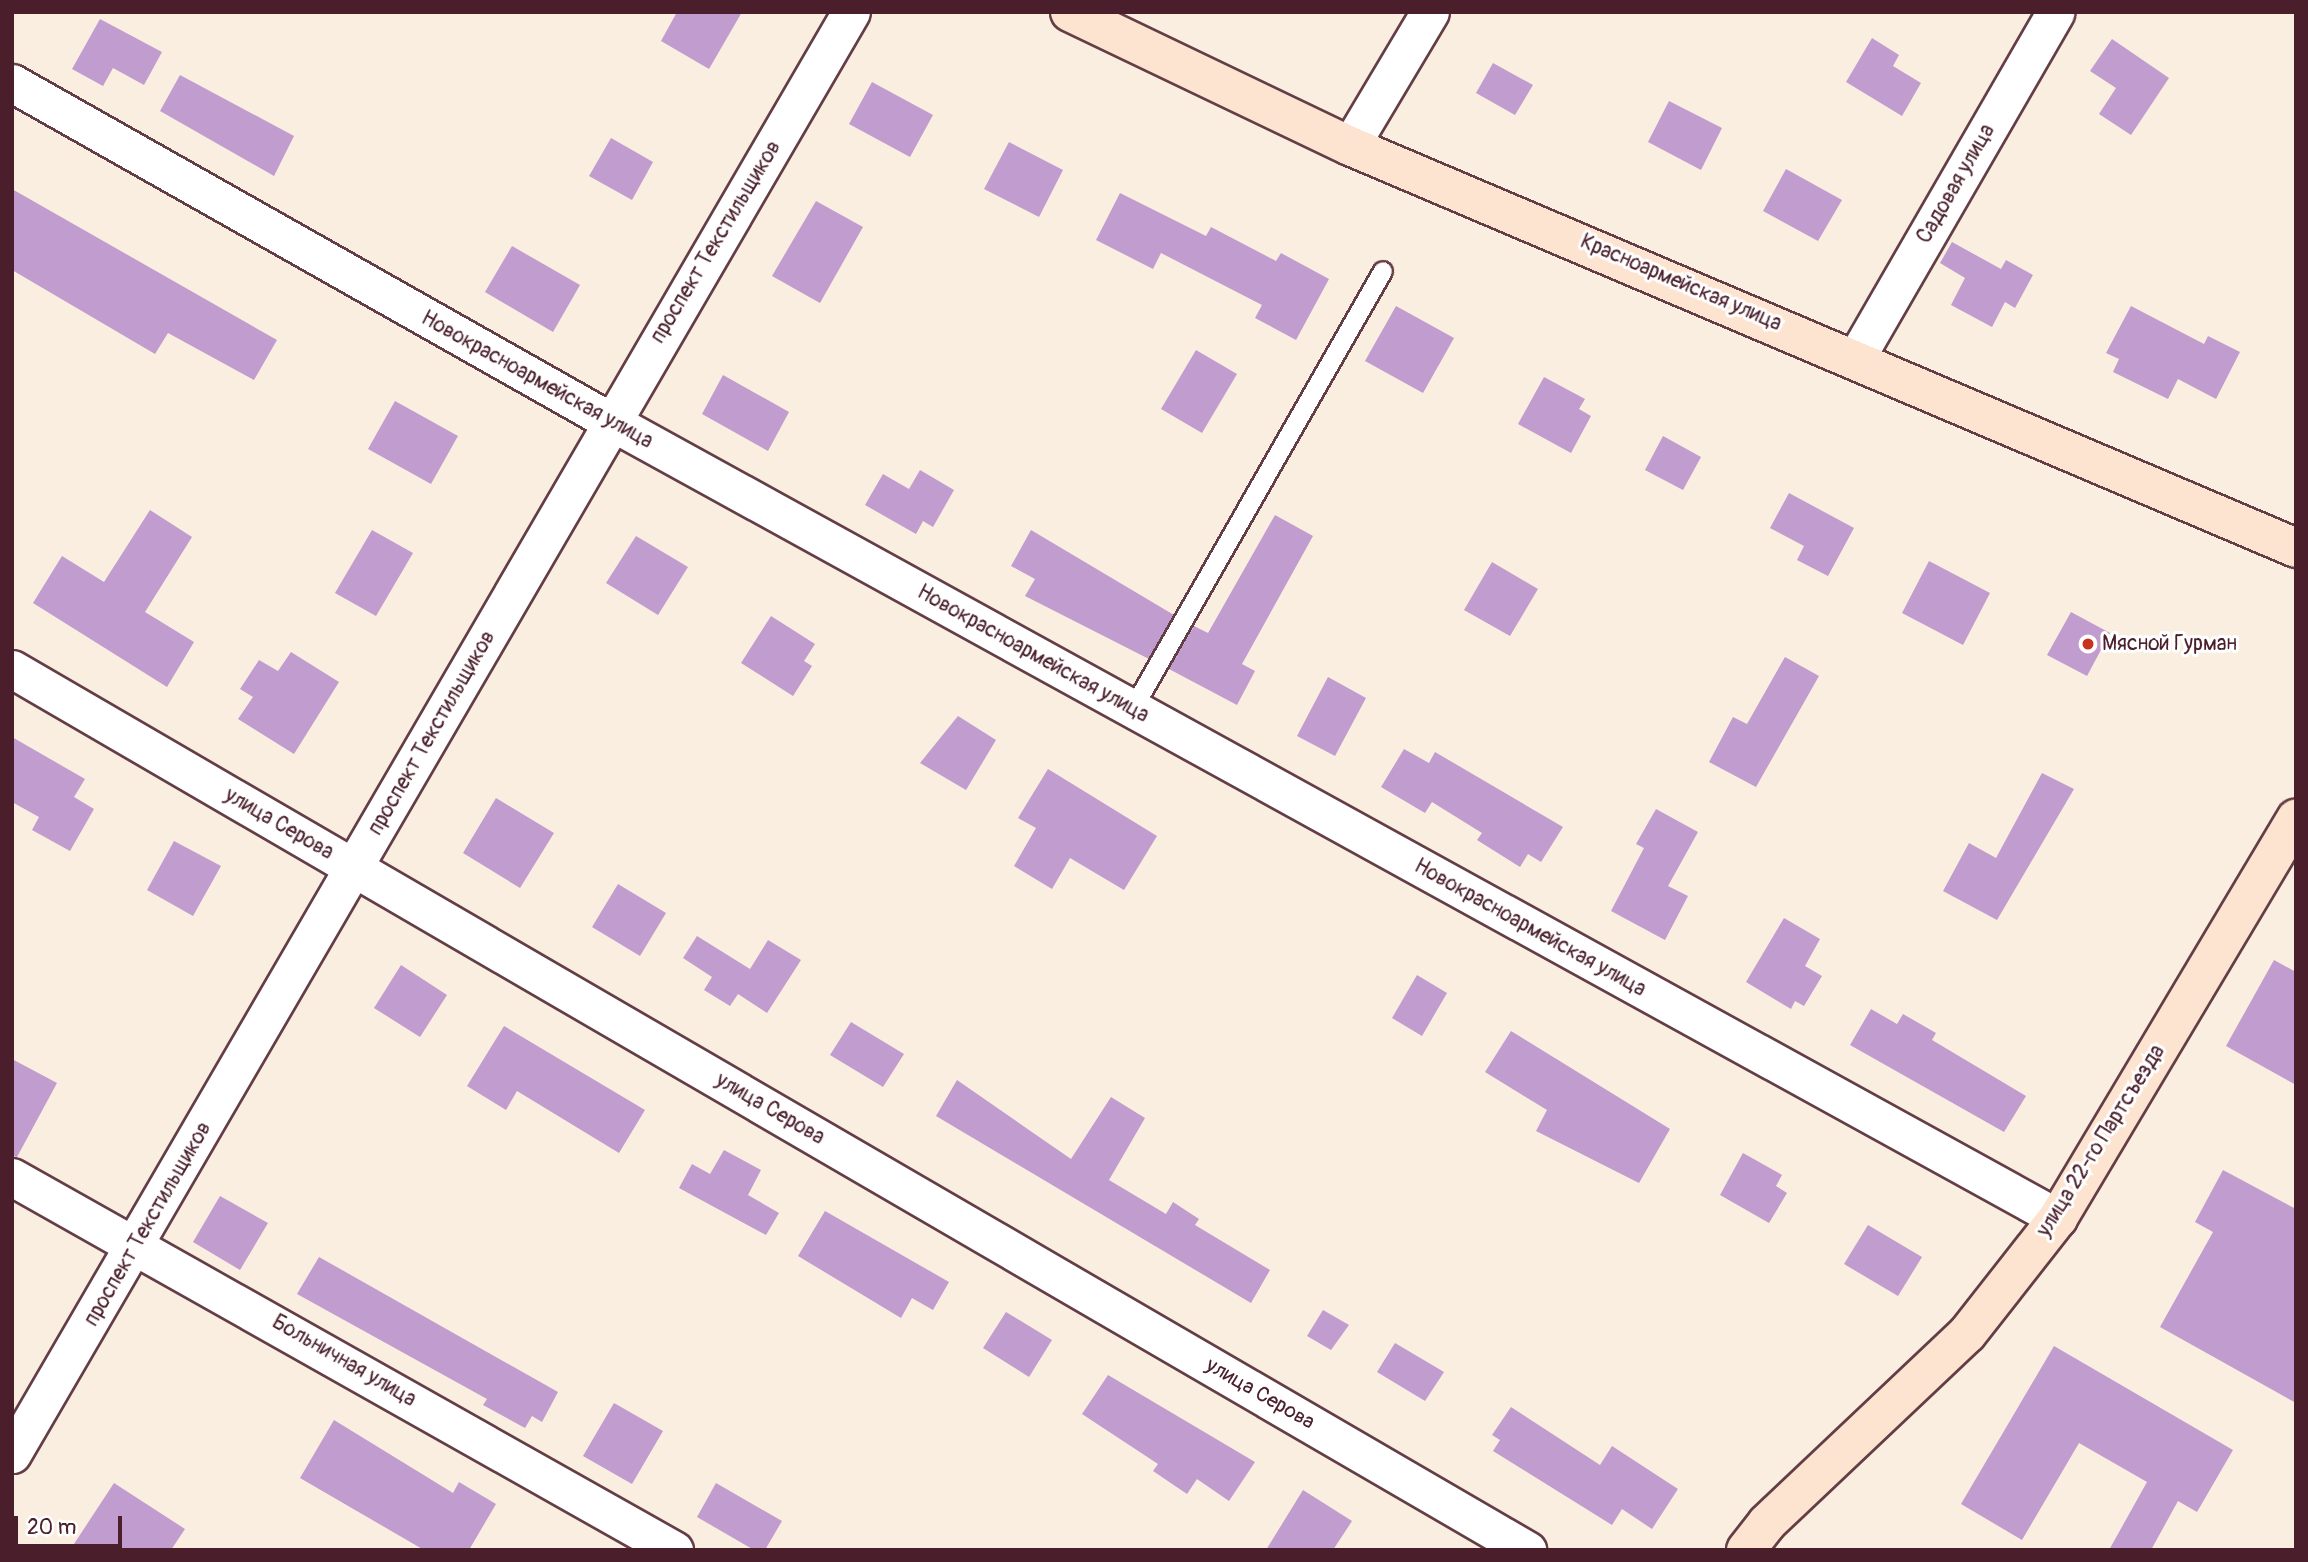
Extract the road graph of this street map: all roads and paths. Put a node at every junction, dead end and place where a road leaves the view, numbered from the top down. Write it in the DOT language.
graph roads {
  1 [pos="852,12"];
  2 [pos="1070,12"];
  3 [pos="1430,12"];
  4 [pos="2056,12"];
  5 [pos="12,83"];
  6 [pos="1350,146"];
  7 [pos="1383,271"];
  8 [pos="1857,356"];
  9 [pos="610,421"];
  10 [pos="2296,548"];
  11 [pos="12,669"];
  12 [pos="1133,709"];
  13 [pos="2296,818"];
  14 [pos="355,868"];
  15 [pos="12,1177"];
  16 [pos="2058,1218"];
  17 [pos="137,1242"];
  18 [pos="12,1454"];
  19 [pos="674,1550"];
  20 [pos="1527,1550"];
  21 [pos="1746,1550"];
  1 -- 9 [label="street, проспект Текстильщиков"];
  2 -- 6 [label="street, Красноармейская улица"];
  3 -- 6 [label="street"];
  4 -- 8 [label="street, Садовая улица"];
  5 -- 9 [label="street, Новокрасноармейская улица"];
  6 -- 8 [label="street, Красноармейская улица"];
  7 -- 12 [label="lane"];
  8 -- 10 [label="street, Красноармейская улица"];
  9 -- 12 [label="street, Новокрасноармейская улица"];
  9 -- 14 [label="street, проспект Текстильщиков"];
  11 -- 14 [label="street, улица Серова"];
  12 -- 16 [label="street, Новокрасноармейская улица"];
  13 -- 16 [label="street, улица 22-го Партсъезда"];
  14 -- 17 [label="street, проспект Текстильщиков"];
  14 -- 20 [label="street, улица Серова"];
  15 -- 17 [label="street, Больничная улица"];
  16 -- 21 [label="street, улица 22-го Партсъезда"];
  17 -- 18 [label="street, проспект Текстильщиков"];
  17 -- 19 [label="street, Больничная улица"];
}
